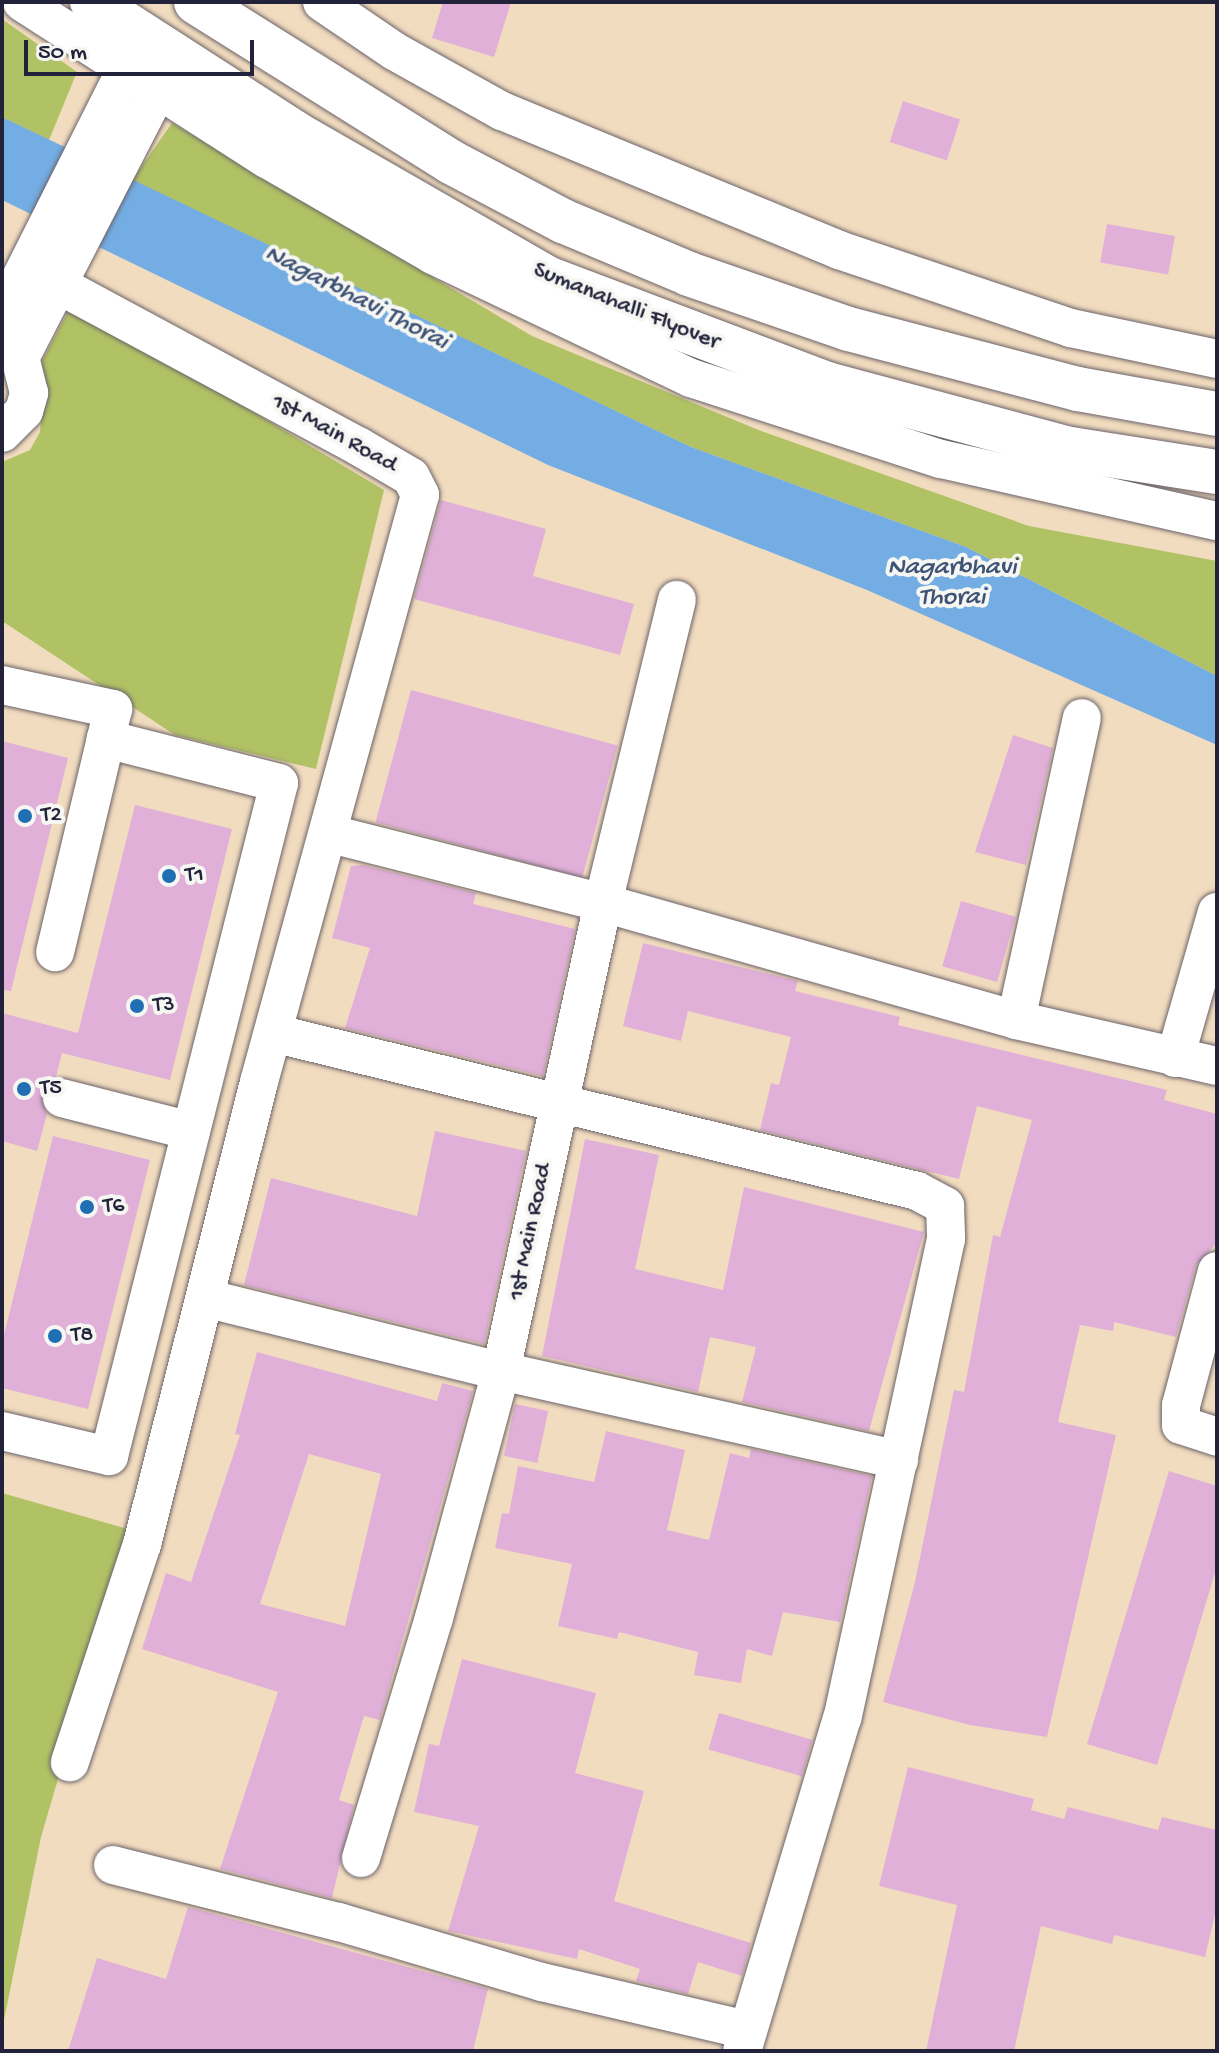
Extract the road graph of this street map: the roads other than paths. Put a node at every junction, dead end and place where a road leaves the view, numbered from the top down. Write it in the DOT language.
graph roads {
  1 [pos="22,2"];
  2 [pos="92,2"];
  3 [pos="196,2"];
  4 [pos="322,2"];
  5 [pos="136,91"];
  6 [pos="49,273"];
  7 [pos="2,315"];
  8 [pos="11,350"];
  9 [pos="1217,359"];
  10 [pos="1217,414"];
  11 [pos="2,433"];
  12 [pos="1217,472"];
  13 [pos="1217,521"];
  14 [pos="677,600"];
  15 [pos="2,685"];
  16 [pos="1082,718"];
  17 [pos="106,739"];
  18 [pos="331,834"];
  19 [pos="603,903"];
  20 [pos="1217,912"];
  21 [pos="55,952"];
  22 [pos="1016,1020"];
  23 [pos="273,1033"];
  24 [pos="1175,1058"];
  25 [pos="1217,1066"];
  26 [pos="62,1098"];
  27 [pos="559,1104"];
  28 [pos="252,1110"];
  29 [pos="195,1114"];
  30 [pos="1217,1271"];
  31 [pos="205,1298"];
  32 [pos="501,1371"];
  33 [pos="2,1431"];
  34 [pos="1217,1437"];
  35 [pos="899,1460"];
  36 [pos="70,1762"];
  37 [pos="361,1858"];
  38 [pos="113,1865"];
  39 [pos="744,2040"];
  1 -- 5 [label="street"];
  2 -- 12 [label="highway, Sumanahalli Flyover"];
  3 -- 10 [label="highway"];
  4 -- 9 [label="street"];
  5 -- 6 [label="street"];
  5 -- 13 [label="street"];
  6 -- 7 [label="street"];
  6 -- 8 [label="street"];
  6 -- 18 [label="street, 1st Main Road"];
  8 -- 11 [label="street"];
  14 -- 19 [label="street, 1st Main Road"];
  15 -- 17 [label="street"];
  16 -- 22 [label="street"];
  17 -- 21 [label="street"];
  17 -- 29 [label="street"];
  18 -- 19 [label="street"];
  18 -- 23 [label="street"];
  19 -- 22 [label="street"];
  19 -- 27 [label="street, 1st Main Road"];
  20 -- 24 [label="street"];
  22 -- 24 [label="street"];
  23 -- 27 [label="street"];
  23 -- 28 [label="street"];
  24 -- 25 [label="street"];
  26 -- 29 [label="street"];
  27 -- 32 [label="street, 1st Main Road"];
  27 -- 35 [label="street"];
  28 -- 29 [label="street"];
  28 -- 31 [label="street"];
  29 -- 33 [label="street"];
  30 -- 34 [label="street"];
  31 -- 32 [label="street"];
  31 -- 36 [label="street"];
  32 -- 35 [label="street"];
  32 -- 37 [label="street, 1st Main Road"];
  35 -- 39 [label="street"];
  38 -- 39 [label="street"];
}
